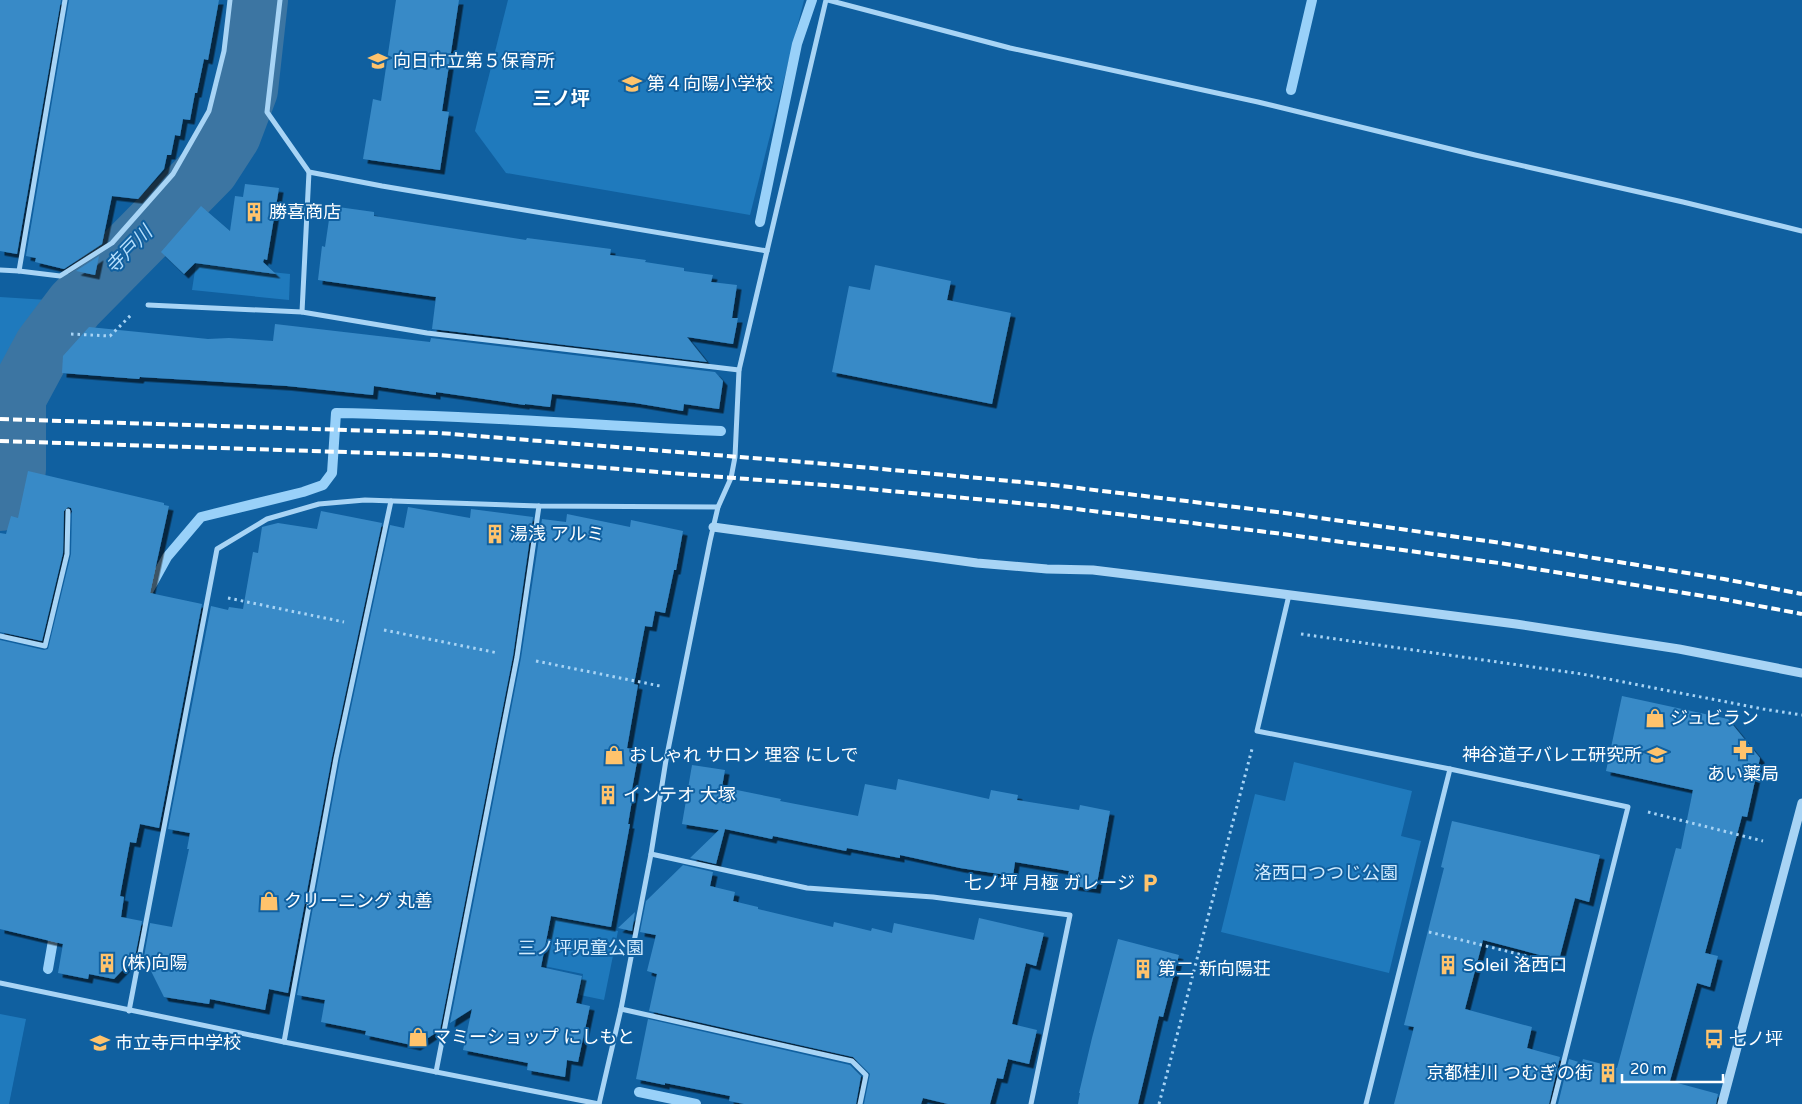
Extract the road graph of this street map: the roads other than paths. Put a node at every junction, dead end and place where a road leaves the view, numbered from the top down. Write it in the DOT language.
graph roads {
  1 [pos="65,0"];
  2 [pos="230,0"];
  3 [pos="280,0"];
  4 [pos="827,0"];
  5 [pos="309,172"];
  6 [pos="1802,231"];
  7 [pos="767,251"];
  8 [pos="0,270"];
  9 [pos="19,271"];
  10 [pos="148,305"];
  11 [pos="302,312"];
  12 [pos="739,370"];
  13 [pos="391,501"];
  14 [pos="540,506"];
  15 [pos="718,508"];
  16 [pos="68,511"];
  17 [pos="713,527"];
  18 [pos="1289,594"];
  19 [pos="0,636"];
  20 [pos="1802,673"];
  21 [pos="1450,768"];
  22 [pos="1802,803"];
  23 [pos="651,854"];
  24 [pos="0,983"];
  25 [pos="621,1008"];
  26 [pos="129,1011"];
  27 [pos="284,1042"];
  28 [pos="436,1072"];
  29 [pos="599,1104"];
  30 [pos="860,1104"];
  31 [pos="1031,1104"];
  32 [pos="1366,1104"];
  33 [pos="1553,1104"];
  34 [pos="1722,1104"];
  1 -- 9 [label="street"];
  2 -- 9 [label="street"];
  3 -- 5 [label="street"];
  4 -- 6 [label="street"];
  4 -- 7 [label="street"];
  5 -- 7 [label="street"];
  5 -- 11 [label="street"];
  7 -- 12 [label="street"];
  8 -- 9 [label="street"];
  10 -- 11 [label="street"];
  11 -- 12 [label="street"];
  12 -- 15 [label="street"];
  13 -- 14 [label="street"];
  13 -- 26 [label="street"];
  13 -- 27 [label="street"];
  14 -- 15 [label="street"];
  14 -- 28 [label="street"];
  15 -- 17 [label="street"];
  16 -- 19 [label="street"];
  17 -- 18 [label="street"];
  17 -- 23 [label="street"];
  18 -- 20 [label="street"];
  18 -- 21 [label="street"];
  21 -- 32 [label="street"];
  21 -- 33 [label="street"];
  22 -- 34 [label="street"];
  23 -- 25 [label="street"];
  23 -- 31 [label="street"];
  24 -- 26 [label="street"];
  25 -- 29 [label="street"];
  25 -- 30 [label="street"];
  26 -- 27 [label="street"];
  27 -- 28 [label="street"];
  28 -- 29 [label="street"];
}
